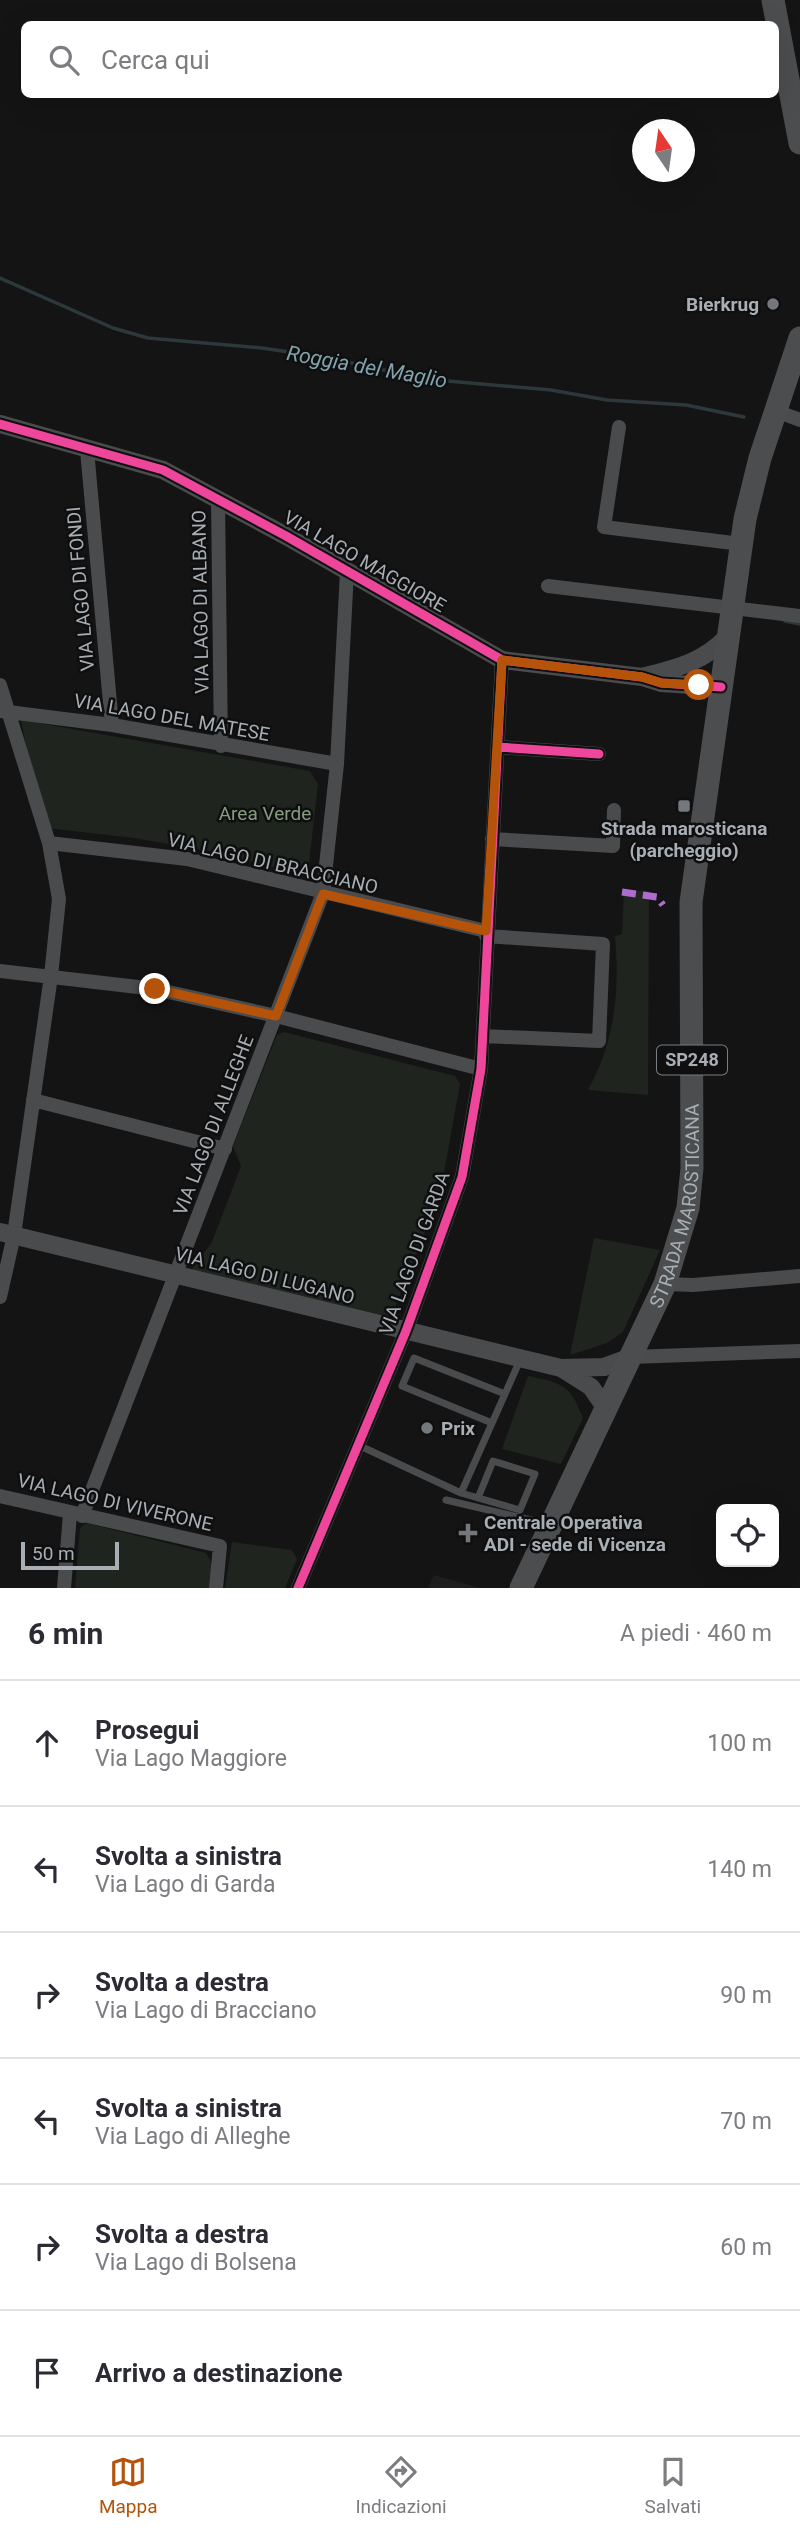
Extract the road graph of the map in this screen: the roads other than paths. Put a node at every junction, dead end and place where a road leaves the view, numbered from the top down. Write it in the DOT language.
graph roads {
  1 [pos="773,0"];
  2 [pos="778,21"];
  3 [pos="779,27"];
  4 [pos="796,105"];
  5 [pos="800,143"];
  6 [pos="800,338"];
  7 [pos="776,411"];
  8 [pos="800,420"];
  9 [pos="0,424"];
  10 [pos="619,427"];
  11 [pos="87,450"];
  12 [pos="218,499"];
  13 [pos="741,544"];
  14 [pos="347,571"];
  15 [pos="548,586"];
  16 [pos="732,606"];
  17 [pos="800,616"];
  18 [pos="727,637"];
  19 [pos="502,660"];
  20 [pos="642,677"];
  21 [pos="0,685"];
  22 [pos="721,687"];
  23 [pos="3,711"];
  24 [pos="112,725"];
  25 [pos="221,746"];
  26 [pos="498,747"];
  27 [pos="600,754"];
  28 [pos="337,764"];
  29 [pos="614,810"];
  30 [pos="492,839"];
  31 [pos="49,843"];
  32 [pos="323,894"];
  33 [pos="486,933"];
  34 [pos="0,971"];
  35 [pos="51,976"];
  36 [pos="276,1016"];
  37 [pos="483,1036"];
  38 [pos="481,1069"];
  39 [pos="33,1100"];
  40 [pos="225,1149"];
  41 [pos="7,1233"];
  42 [pos="177,1275"];
  43 [pos="800,1276"];
  44 [pos="665,1284"];
  45 [pos="0,1297"];
  46 [pos="405,1331"];
  47 [pos="800,1351"];
  48 [pos="631,1357"];
  49 [pos="521,1359"];
  50 [pos="561,1368"];
  51 [pos="505,1394"];
  52 [pos="607,1410"];
  53 [pos="492,1423"];
  54 [pos="358,1445"];
  55 [pos="461,1493"];
  56 [pos="0,1496"];
  57 [pos="478,1498"];
  58 [pos="446,1500"];
  59 [pos="76,1515"];
  60 [pos="551,1524"];
  61 [pos="64,1588"];
  62 [pos="216,1588"];
  63 [pos="298,1588"];
  64 [pos="521,1588"];
  1 -- 2 [label="main road"];
  3 -- 4 [label="main road"];
  4 -- 5 [label="main road"];
  6 -- 7 [label="main road, STRADA MAROSTICANA / SP248"];
  7 -- 8 [label="street"];
  7 -- 13 [label="main road, STRADA MAROSTICANA / SP248"];
  9 -- 11 [label="street, VIA LAGO MAGGIORE"];
  10 -- 13 [label="street"];
  11 -- 12 [label="street, VIA LAGO MAGGIORE"];
  11 -- 24 [label="street, VIA LAGO DI FONDI"];
  12 -- 14 [label="street, VIA LAGO MAGGIORE"];
  12 -- 25 [label="street, VIA LAGO DI ALBANO"];
  13 -- 16 [label="main road, STRADA MAROSTICANA / SP248"];
  14 -- 19 [label="street, VIA LAGO MAGGIORE"];
  14 -- 28 [label="street, VIA LAGO DI ALLEGHE"];
  15 -- 16 [label="street"];
  16 -- 17 [label="street"];
  16 -- 18 [label="main road, STRADA MAROSTICANA / SP248"];
  18 -- 20 [label="street, VIA LAGO MAGGIORE"];
  18 -- 22 [label="main road, STRADA MAROSTICANA / SP248"];
  19 -- 20 [label="street, VIA LAGO MAGGIORE"];
  19 -- 26 [label="street, VIA LAGO DI GARDA"];
  20 -- 22 [label="street, VIA LAGO MAGGIORE"];
  21 -- 23 [label="street"];
  22 -- 44 [label="main road, STRADA MAROSTICANA / SP248"];
  23 -- 24 [label="street, VIA LAGO DEL MATESE"];
  23 -- 31 [label="street"];
  24 -- 25 [label="street, VIA LAGO DEL MATESE"];
  25 -- 28 [label="street, VIA LAGO DEL MATESE"];
  26 -- 27 [label="street"];
  26 -- 30 [label="street, VIA LAGO DI GARDA"];
  28 -- 32 [label="street, VIA LAGO DI ALLEGHE"];
  29 -- 30 [label="street"];
  30 -- 33 [label="street, VIA LAGO DI GARDA"];
  31 -- 32 [label="street, VIA LAGO DI BRACCIANO"];
  31 -- 35 [label="street"];
  32 -- 33 [label="street, VIA LAGO DI BRACCIANO"];
  32 -- 36 [label="street, VIA LAGO DI ALLEGHE"];
  33 -- 37 [label="street, VIA LAGO DI GARDA"];
  33 -- 37 [label="street, VIA LAGO DI BRACCIANO"];
  34 -- 35 [label="street"];
  35 -- 36 [label="street"];
  35 -- 39 [label="street"];
  36 -- 38 [label="street"];
  36 -- 40 [label="street, VIA LAGO DI ALLEGHE"];
  37 -- 38 [label="street, VIA LAGO DI GARDA"];
  38 -- 46 [label="street, VIA LAGO DI GARDA"];
  39 -- 40 [label="street"];
  39 -- 41 [label="street"];
  40 -- 42 [label="street, VIA LAGO DI ALLEGHE"];
  41 -- 42 [label="street, VIA LAGO DI LUGANO"];
  41 -- 45 [label="street"];
  42 -- 46 [label="street, VIA LAGO DI LUGANO"];
  42 -- 59 [label="street, VIA LAGO DI ALLEGHE"];
  43 -- 44 [label="street"];
  44 -- 48 [label="main road, STRADA MAROSTICANA / SP248"];
  46 -- 49 [label="street, VIA LAGO DI LUGANO"];
  46 -- 54 [label="street, VIA LAGO DI GARDA"];
  47 -- 48 [label="street"];
  48 -- 50 [label="street, VIA LAGO DI LUGANO"];
  48 -- 52 [label="main road, STRADA MAROSTICANA / SP248"];
  49 -- 50 [label="street, VIA LAGO DI LUGANO"];
  49 -- 51 [label="lane"];
  50 -- 52 [label="street, VIA LAGO DI LUGANO"];
  51 -- 53 [label="lane"];
  51 -- 53 [label="lane"];
  52 -- 60 [label="main road, STRADA MAROSTICANA / SP248"];
  53 -- 55 [label="lane"];
  54 -- 55 [label="lane"];
  54 -- 63 [label="street, VIA LAGO DI GARDA"];
  55 -- 57 [label="lane"];
  56 -- 59 [label="street, VIA LAGO DI VIVERONE"];
  57 -- 57 [label="lane"];
  58 -- 60 [label="lane"];
  59 -- 61 [label="street, VIA LAGO DI ALLEGHE"];
  59 -- 62 [label="street, VIA LAGO DI VIVERONE"];
  60 -- 64 [label="main road, STRADA MAROSTICANA / SP248"];
}
